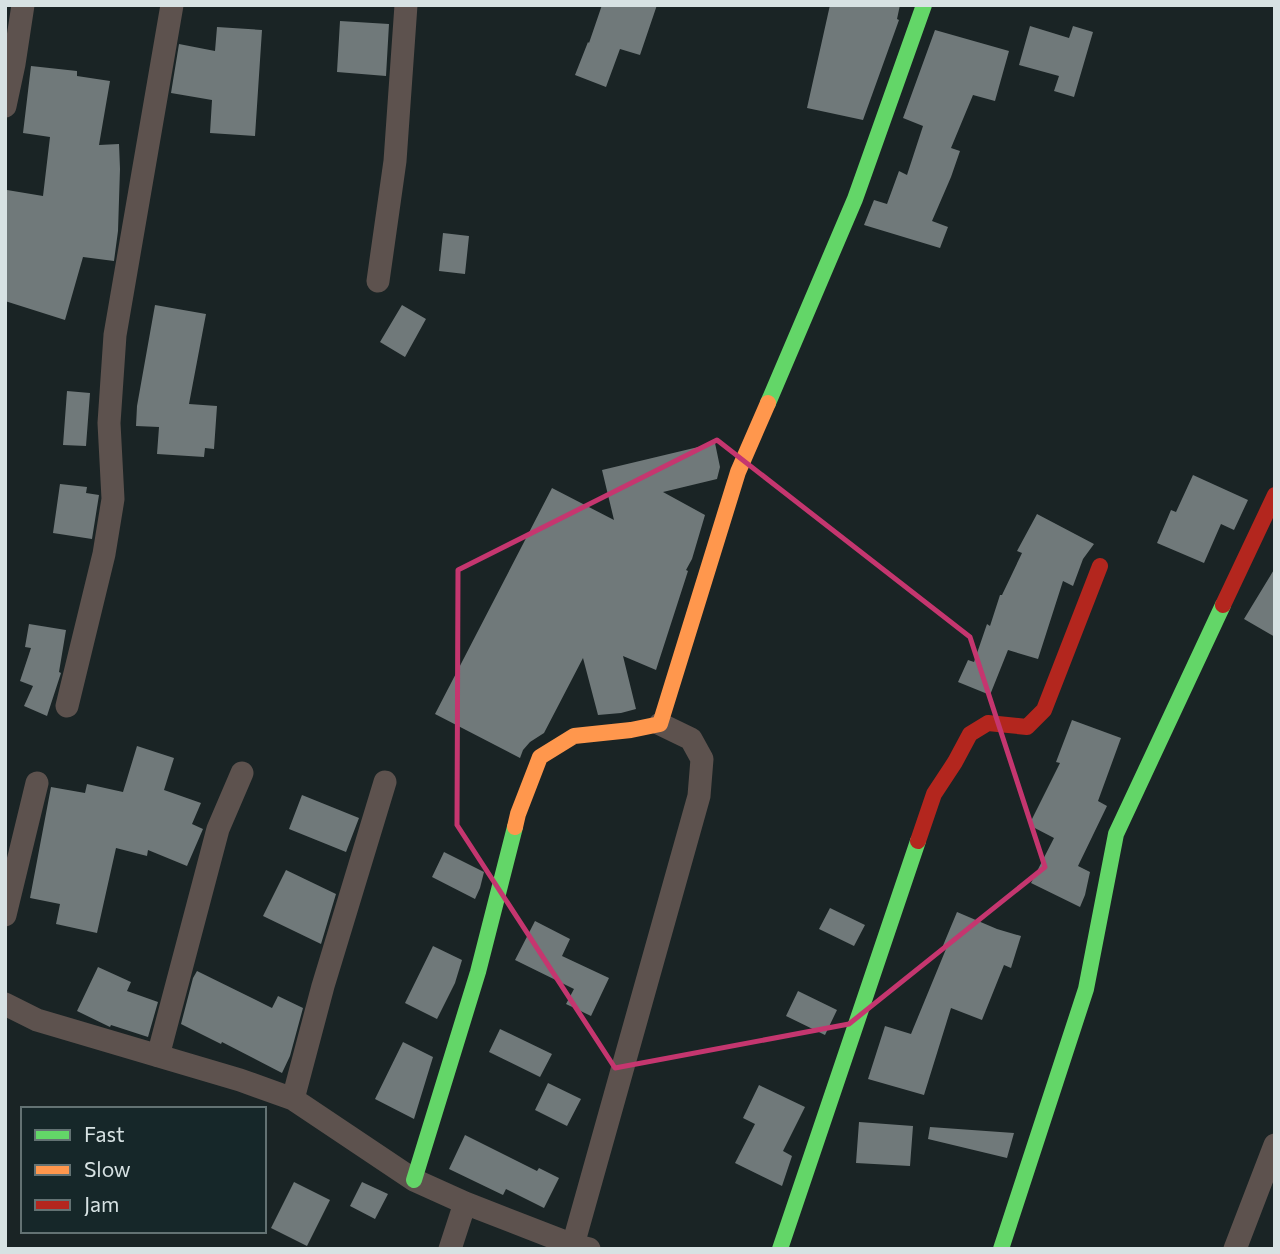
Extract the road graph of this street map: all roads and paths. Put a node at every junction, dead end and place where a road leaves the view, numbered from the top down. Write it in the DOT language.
graph roads {
  1 [pos="23,5"];
  2 [pos="172,5"];
  3 [pos="406,5"];
  4 [pos="923,5"];
  5 [pos="5,106"];
  6 [pos="378,281"];
  7 [pos="1275,495"];
  8 [pos="1100,566"];
  9 [pos="66,706"];
  10 [pos="660,724"];
  11 [pos="242,773"];
  12 [pos="385,782"];
  13 [pos="37,783"];
  14 [pos="5,915"];
  15 [pos="5,1004"];
  16 [pos="158,1056"];
  17 [pos="293,1099"];
  18 [pos="1275,1145"];
  19 [pos="414,1180"];
  20 [pos="465,1203"];
  21 [pos="581,1247"];
  22 [pos="450,1249"];
  23 [pos="780,1249"];
  24 [pos="1001,1249"];
  25 [pos="1235,1249"];
  1 -- 5 [label="street"];
  2 -- 9 [label="street"];
  3 -- 6 [label="street"];
  4 -- 10 [label="street"];
  7 -- 24 [label="street"];
  8 -- 23 [label="street"];
  10 -- 19 [label="street"];
  10 -- 21 [label="street"];
  11 -- 16 [label="street"];
  12 -- 17 [label="street"];
  13 -- 14 [label="street"];
  15 -- 16 [label="street"];
  16 -- 17 [label="street"];
  17 -- 19 [label="street"];
  18 -- 25 [label="street"];
  19 -- 20 [label="street"];
  20 -- 21 [label="street"];
  20 -- 22 [label="street"];
}
